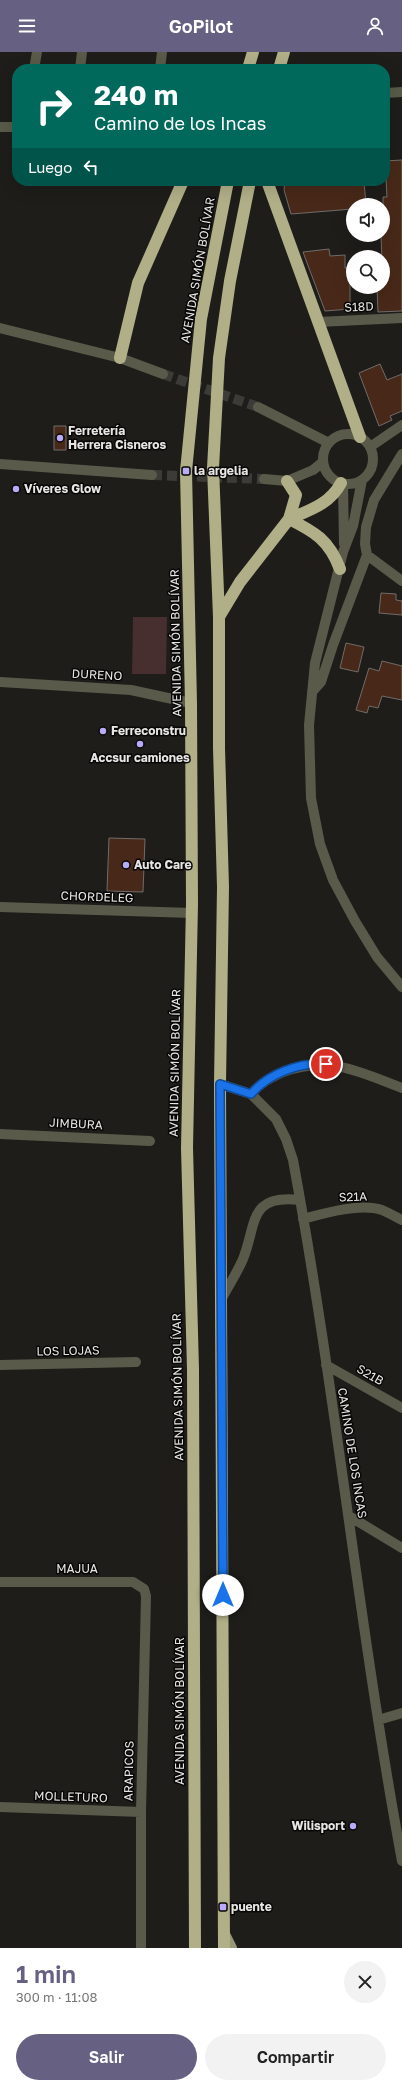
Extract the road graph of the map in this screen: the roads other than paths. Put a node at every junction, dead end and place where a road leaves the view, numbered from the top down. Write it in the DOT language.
graph roads {
  1 [pos="38,52"];
  2 [pos="82,52"];
  3 [pos="162,52"];
  4 [pos="254,52"];
  5 [pos="284,52"];
  6 [pos="35,64"];
  7 [pos="81,64"];
  8 [pos="161,64"];
  9 [pos="250,64"];
  10 [pos="280,64"];
  11 [pos="402,92"];
  12 [pos="390,93"];
  13 [pos="0,127"];
  14 [pos="12,127"];
  15 [pos="181,186"];
  16 [pos="227,186"];
  17 [pos="249,186"];
  18 [pos="269,186"];
  19 [pos="402,318"];
  20 [pos="318,322"];
  21 [pos="0,328"];
  22 [pos="120,358"];
  23 [pos="163,374"];
  24 [pos="258,407"];
  25 [pos="402,425"];
  26 [pos="360,437"];
  27 [pos="329,443"];
  28 [pos="370,447"];
  29 [pos="402,454"];
  30 [pos="323,462"];
  31 [pos="0,464"];
  32 [pos="152,475"];
  33 [pos="264,479"];
  34 [pos="362,480"];
  35 [pos="287,481"];
  36 [pos="342,483"];
  37 [pos="289,519"];
  38 [pos="343,552"];
  39 [pos="368,555"];
  40 [pos="340,569"];
  41 [pos="402,581"];
  42 [pos="219,617"];
  43 [pos="0,682"];
  44 [pos="312,692"];
  45 [pos="191,703"];
  46 [pos="0,906"];
  47 [pos="192,913"];
  48 [pos="402,987"];
  49 [pos="220,1084"];
  50 [pos="402,1088"];
  51 [pos="251,1094"];
  52 [pos="0,1134"];
  53 [pos="150,1141"];
  54 [pos="300,1200"];
  55 [pos="303,1219"];
  56 [pos="402,1220"];
  57 [pos="222,1298"];
  58 [pos="136,1362"];
  59 [pos="0,1365"];
  60 [pos="326,1365"];
  61 [pos="402,1408"];
  62 [pos="349,1516"];
  63 [pos="402,1548"];
  64 [pos="0,1582"];
  65 [pos="146,1596"];
  66 [pos="402,1713"];
  67 [pos="378,1720"];
  68 [pos="0,1807"];
  69 [pos="141,1812"];
  70 [pos="398,1819"];
  71 [pos="402,1862"];
  72 [pos="224,1930"];
  73 [pos="142,1948"];
  74 [pos="195,1948"];
  75 [pos="224,1948"];
  76 [pos="232,1948"];
  1 -- 6 [label="street"];
  2 -- 7 [label="street"];
  3 -- 8 [label="street"];
  4 -- 9 [label="highway"];
  5 -- 10 [label="highway"];
  11 -- 12 [label="street"];
  13 -- 14 [label="street"];
  15 -- 22 [label="highway"];
  16 -- 45 [label="highway, AVENIDA SIMÓN BOLÍVAR"];
  17 -- 42 [label="highway"];
  18 -- 20 [label="highway"];
  19 -- 20 [label="street, S18D"];
  20 -- 26 [label="highway"];
  21 -- 22 [label="street"];
  22 -- 23 [label="street"];
  24 -- 27 [label="street"];
  25 -- 28 [label="street"];
  26 -- 27 [label="street"];
  26 -- 28 [label="street"];
  27 -- 30 [label="street"];
  28 -- 34 [label="street"];
  29 -- 39 [label="street"];
  30 -- 35 [label="street"];
  30 -- 36 [label="street"];
  31 -- 32 [label="street"];
  33 -- 35 [label="street"];
  34 -- 36 [label="street"];
  34 -- 38 [label="street"];
  35 -- 37 [label="highway"];
  36 -- 37 [label="highway"];
  36 -- 38 [label="street"];
  37 -- 40 [label="highway"];
  37 -- 42 [label="highway"];
  38 -- 40 [label="street"];
  39 -- 41 [label="street"];
  39 -- 44 [label="street"];
  40 -- 44 [label="street"];
  42 -- 49 [label="highway"];
  43 -- 45 [label="street, DURENO"];
  44 -- 48 [label="street"];
  45 -- 47 [label="highway, AVENIDA SIMÓN BOLÍVAR"];
  46 -- 47 [label="street, CHORDELEG"];
  47 -- 74 [label="highway, AVENIDA SIMÓN BOLÍVAR"];
  49 -- 51 [label="street, CAMINO DE LOS INCAS"];
  49 -- 57 [label="highway"];
  50 -- 51 [label="street"];
  51 -- 54 [label="street, CAMINO DE LOS INCAS"];
  52 -- 53 [label="street, JIMBURA"];
  54 -- 55 [label="street, CAMINO DE LOS INCAS"];
  54 -- 57 [label="street"];
  55 -- 56 [label="street, S21A"];
  55 -- 60 [label="street, CAMINO DE LOS INCAS"];
  57 -- 72 [label="highway"];
  58 -- 59 [label="street, LOS LOJAS"];
  60 -- 61 [label="street, S21B"];
  60 -- 62 [label="street, CAMINO DE LOS INCAS"];
  62 -- 63 [label="street"];
  62 -- 67 [label="street, CAMINO DE LOS INCAS"];
  64 -- 65 [label="street, MAJUA"];
  65 -- 69 [label="street, ARAPICOS"];
  66 -- 67 [label="street"];
  67 -- 70 [label="street, CAMINO DE LOS INCAS"];
  68 -- 69 [label="street, MOLLETURO"];
  69 -- 73 [label="street, ARAPICOS"];
  70 -- 71 [label="street, CAMINO DE LOS INCAS"];
  72 -- 75 [label="highway"];
  72 -- 76 [label="main road"];
}
